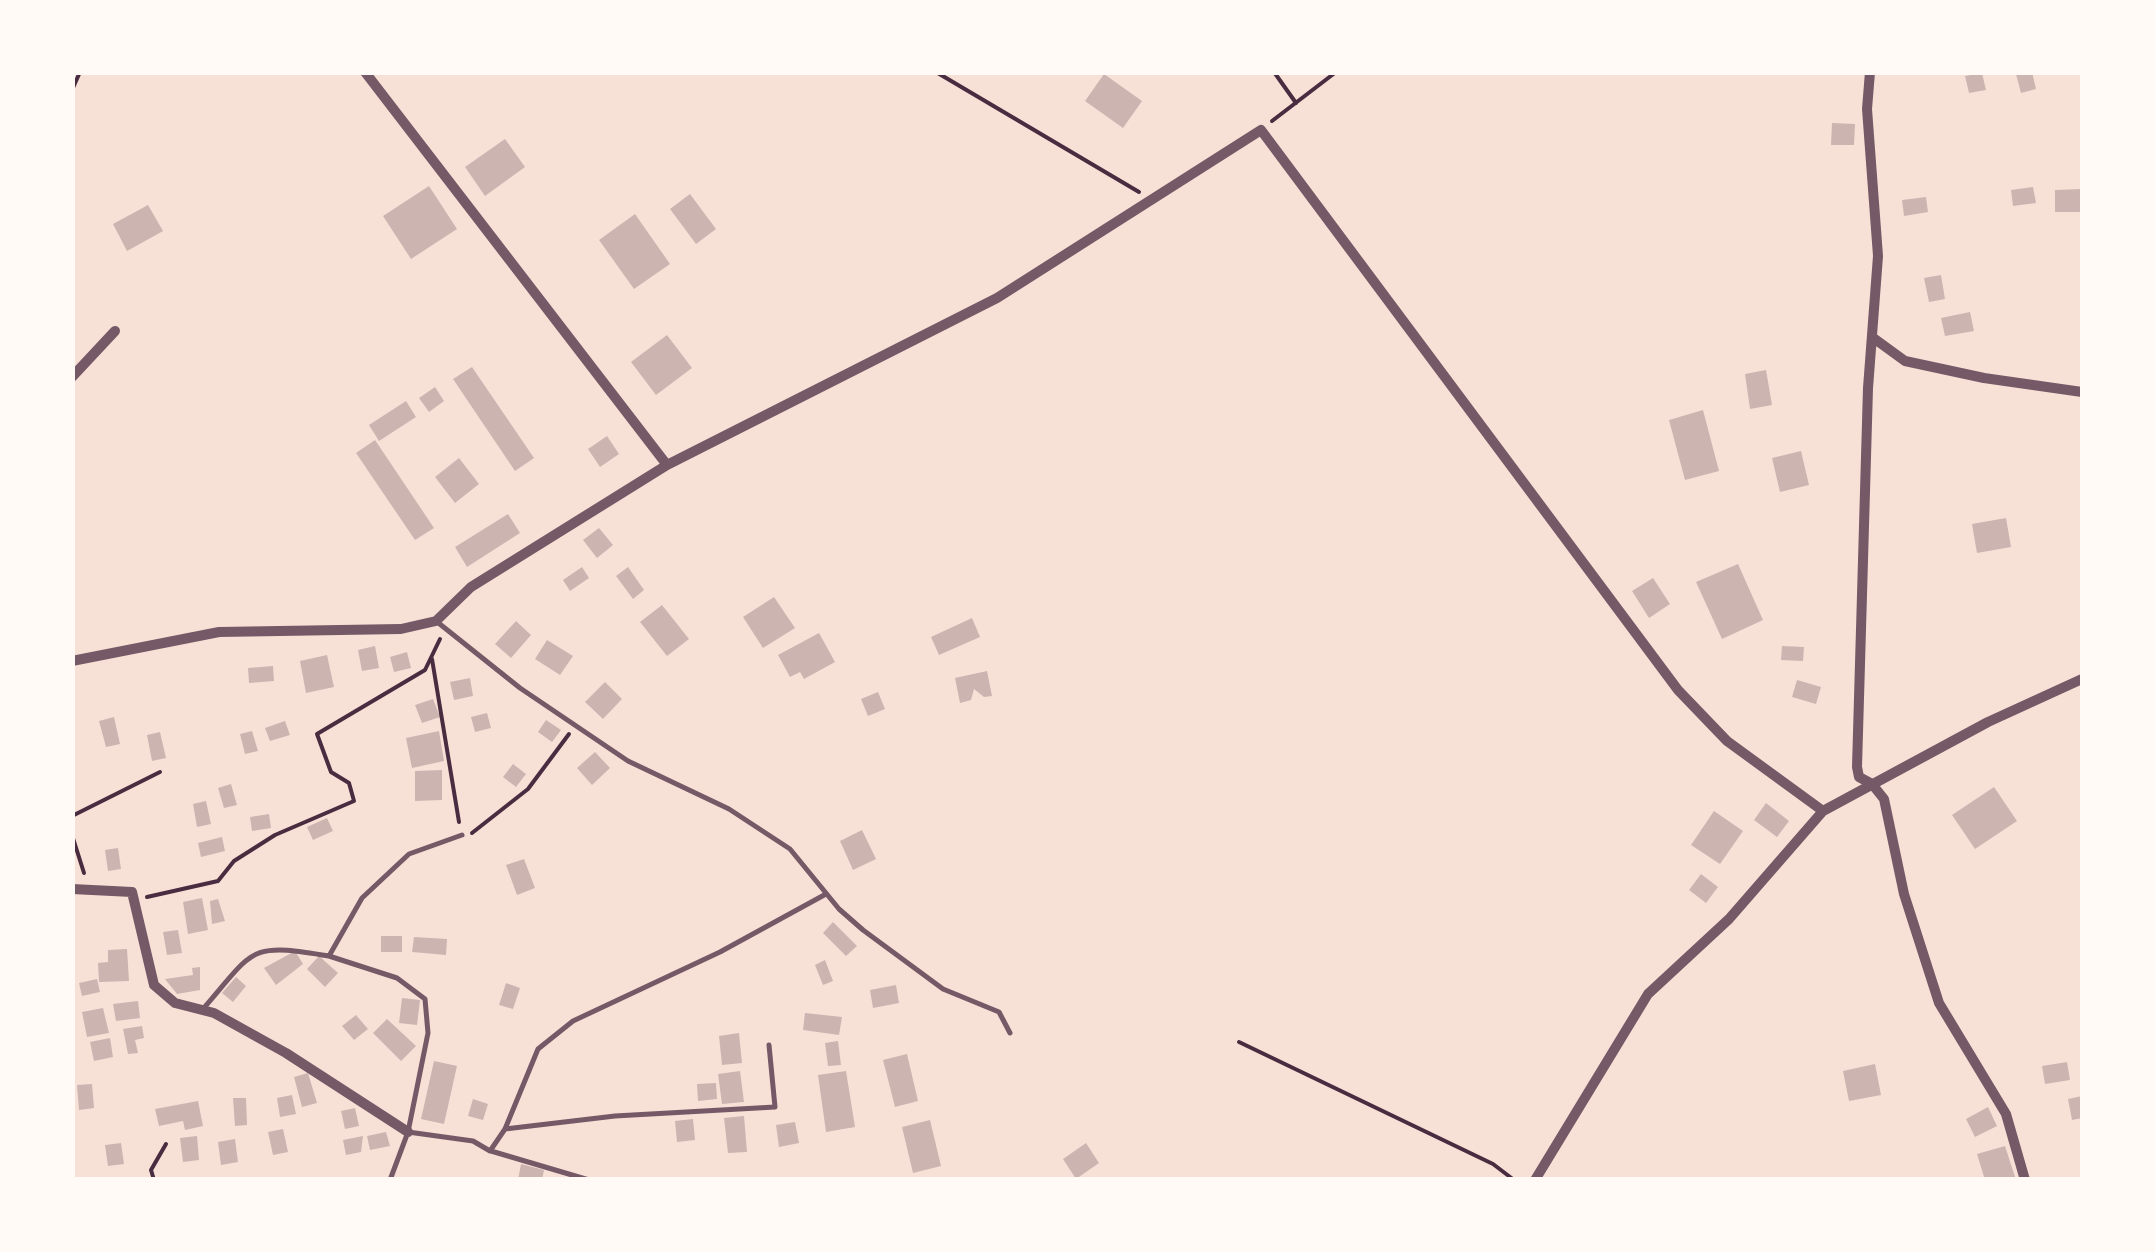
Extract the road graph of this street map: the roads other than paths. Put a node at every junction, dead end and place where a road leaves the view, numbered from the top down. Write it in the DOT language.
graph roads {
  1 [pos="366,72"];
  2 [pos="1870,72"];
  3 [pos="115,331"];
  4 [pos="1872,337"];
  5 [pos="72,378"];
  6 [pos="2082,392"];
  7 [pos="668,464"];
  8 [pos="440,626"];
  9 [pos="72,661"];
  10 [pos="2082,679"];
  11 [pos="1872,784"];
  12 [pos="1823,811"];
  13 [pos="462,835"];
  14 [pos="78,889"];
  15 [pos="826,894"];
  16 [pos="329,956"];
  17 [pos="202,1009"];
  18 [pos="1010,1033"];
  19 [pos="769,1046"];
  20 [pos="505,1129"];
  21 [pos="408,1132"];
  22 [pos="490,1151"];
  23 [pos="390,1180"];
  24 [pos="588,1180"];
  25 [pos="1535,1180"];
  26 [pos="2024,1180"];
  1 -- 7 [label="street"];
  2 -- 4 [label="street"];
  3 -- 5 [label="street"];
  4 -- 6 [label="street"];
  4 -- 11 [label="street"];
  7 -- 8 [label="street"];
  7 -- 12 [label="street"];
  8 -- 9 [label="street"];
  8 -- 15 [label="lane"];
  10 -- 11 [label="street"];
  11 -- 12 [label="street"];
  11 -- 26 [label="street"];
  12 -- 25 [label="street"];
  13 -- 16 [label="lane"];
  14 -- 17 [label="street"];
  15 -- 18 [label="lane"];
  15 -- 20 [label="lane"];
  16 -- 17 [label="lane"];
  16 -- 21 [label="lane"];
  17 -- 21 [label="street"];
  19 -- 20 [label="lane"];
  20 -- 22 [label="lane"];
  21 -- 22 [label="lane"];
  21 -- 23 [label="lane"];
  22 -- 24 [label="lane"];
}
